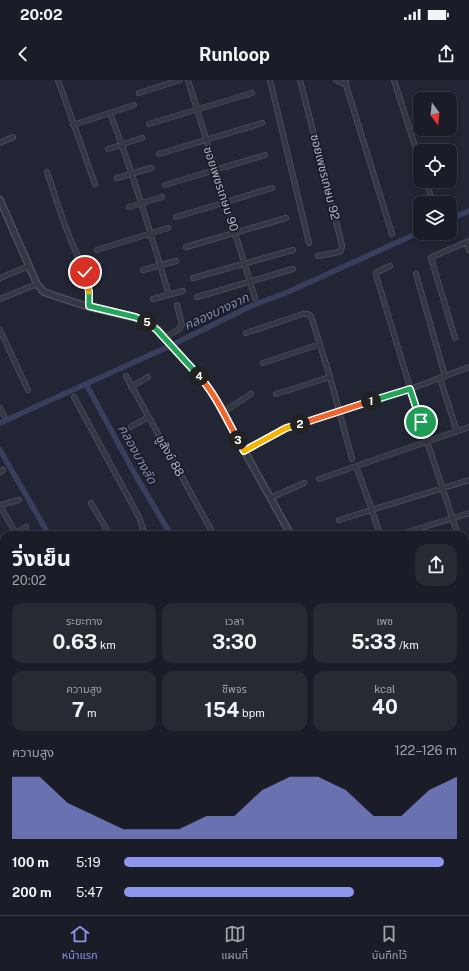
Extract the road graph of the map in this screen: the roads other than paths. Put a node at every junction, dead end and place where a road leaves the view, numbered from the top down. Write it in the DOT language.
graph roads {
  1 [pos="58,80"];
  2 [pos="180,80"];
  3 [pos="188,80"];
  4 [pos="270,80"];
  5 [pos="300,80"];
  6 [pos="336,80"];
  7 [pos="394,80"];
  8 [pos="346,82"];
  9 [pos="138,93"];
  10 [pos="252,93"];
  11 [pos="134,105"];
  12 [pos="197,109"];
  13 [pos="110,113"];
  14 [pos="262,123"];
  15 [pos="149,124"];
  16 [pos="73,125"];
  17 [pos="13,137"];
  18 [pos="142,138"];
  19 [pos="206,140"];
  20 [pos="0,143"];
  21 [pos="122,144"];
  22 [pos="414,144"];
  23 [pos="108,148"];
  24 [pos="159,154"];
  25 [pos="265,156"];
  26 [pos="151,168"];
  27 [pos="215,171"];
  28 [pos="46,172"];
  29 [pos="131,174"];
  30 [pos="117,178"];
  31 [pos="95,184"];
  32 [pos="165,186"];
  33 [pos="272,188"];
  34 [pos="162,197"];
  35 [pos="0,200"];
  36 [pos="226,202"];
  37 [pos="141,203"];
  38 [pos="128,207"];
  39 [pos="176,217"];
  40 [pos="286,218"];
  41 [pos="168,228"];
  42 [pos="235,233"];
  43 [pos="151,234"];
  44 [pos="392,234"];
  45 [pos="468,242"];
  46 [pos="309,243"];
  47 [pos="186,247"];
  48 [pos="97,250"];
  49 [pos="293,250"];
  50 [pos="469,250"];
  51 [pos="318,256"];
  52 [pos="176,261"];
  53 [pos="244,263"];
  54 [pos="160,265"];
  55 [pos="29,266"];
  56 [pos="390,266"];
  57 [pos="293,269"];
  58 [pos="143,270"];
  59 [pos="416,274"];
  60 [pos="0,278"];
  61 [pos="193,278"];
  62 [pos="250,282"];
  63 [pos="37,284"];
  64 [pos="183,291"];
  65 [pos="169,295"];
  66 [pos="197,297"];
  67 [pos="255,298"];
  68 [pos="0,299"];
  69 [pos="153,299"];
  70 [pos="177,305"];
  71 [pos="89,306"];
  72 [pos="0,330"];
  73 [pos="246,333"];
  74 [pos="455,338"];
  75 [pos="166,340"];
  76 [pos="320,344"];
  77 [pos="263,363"];
  78 [pos="469,367"];
  79 [pos="126,376"];
  80 [pos="445,376"];
  81 [pos="148,377"];
  82 [pos="330,377"];
  83 [pos="440,378"];
  84 [pos="131,387"];
  85 [pos="410,389"];
  86 [pos="28,390"];
  87 [pos="251,394"];
  88 [pos="276,394"];
  89 [pos="74,397"];
  90 [pos="0,408"];
  91 [pos="339,411"];
  92 [pos="223,412"];
  93 [pos="4,416"];
  94 [pos="148,418"];
  95 [pos="131,427"];
  96 [pos="469,427"];
  97 [pos="457,432"];
  98 [pos="426,439"];
  99 [pos="244,451"];
  100 [pos="352,459"];
  101 [pos="356,466"];
  102 [pos="319,479"];
  103 [pos="469,480"];
  104 [pos="304,483"];
  105 [pos="443,488"];
  106 [pos="270,498"];
  107 [pos="19,500"];
  108 [pos="91,503"];
  109 [pos="0,505"];
  110 [pos="372,510"];
  111 [pos="469,513"];
  112 [pos="453,519"];
  113 [pos="339,520"];
  114 [pos="26,527"];
  115 [pos="14,531"];
  116 [pos="20,531"];
  117 [pos="108,531"];
  118 [pos="144,531"];
  119 [pos="212,531"];
  120 [pos="289,531"];
  121 [pos="379,531"];
  122 [pos="412,531"];
  123 [pos="457,531"];
  1 -- 16 [label="street"];
  2 -- 9 [label="street"];
  3 -- 12 [label="street, ซอยเพชรเกษม 90"];
  4 -- 46 [label="street"];
  5 -- 51 [label="street, ซอยเพชรเกษม 92"];
  6 -- 8 [label="street"];
  7 -- 22 [label="street"];
  8 -- 44 [label="street"];
  10 -- 12 [label="street"];
  11 -- 13 [label="street"];
  12 -- 15 [label="street"];
  12 -- 19 [label="street, ซอยเพชรเกษม 90"];
  13 -- 16 [label="street"];
  13 -- 21 [label="street"];
  14 -- 19 [label="street"];
  16 -- 31 [label="street"];
  17 -- 20 [label="street"];
  18 -- 21 [label="street"];
  19 -- 24 [label="street"];
  19 -- 27 [label="street, ซอยเพชรเกษม 90"];
  21 -- 23 [label="street"];
  21 -- 29 [label="street"];
  25 -- 27 [label="street"];
  26 -- 29 [label="street"];
  27 -- 32 [label="street"];
  27 -- 36 [label="street, ซอยเพชรเกษม 90"];
  28 -- 71 [label="street"];
  29 -- 30 [label="street"];
  29 -- 37 [label="street"];
  33 -- 36 [label="street"];
  34 -- 37 [label="street"];
  35 -- 55 [label="street"];
  36 -- 39 [label="street"];
  36 -- 42 [label="street, ซอยเพชรเกษม 90"];
  37 -- 38 [label="street"];
  37 -- 43 [label="street"];
  40 -- 42 [label="street"];
  41 -- 43 [label="street"];
  42 -- 47 [label="street"];
  42 -- 53 [label="street, ซอยเพชรเกษม 90"];
  43 -- 48 [label="street"];
  43 -- 54 [label="street"];
  45 -- 50 [label="street"];
  45 -- 74 [label="street"];
  49 -- 53 [label="street"];
  52 -- 54 [label="street"];
  53 -- 61 [label="street"];
  53 -- 62 [label="street, ซอยเพชรเกษม 90"];
  54 -- 58 [label="street"];
  54 -- 65 [label="street"];
  55 -- 60 [label="street"];
  55 -- 63 [label="street"];
  56 -- 85 [label="street"];
  57 -- 62 [label="street"];
  59 -- 80 [label="street"];
  62 -- 66 [label="street"];
  62 -- 67 [label="street, ซอยเพชรเกษม 90"];
  63 -- 68 [label="street"];
  63 -- 71 [label="street"];
  64 -- 65 [label="street"];
  65 -- 69 [label="street"];
  70 -- 75 [label="street"];
  71 -- 75 [label="street"];
  72 -- 86 [label="street"];
  73 -- 76 [label="street"];
  75 -- 92 [label="street"];
  76 -- 77 [label="street"];
  76 -- 82 [label="street"];
  78 -- 80 [label="street"];
  79 -- 84 [label="street, ชูสังข์ 88"];
  80 -- 83 [label="street"];
  81 -- 84 [label="street"];
  82 -- 88 [label="street"];
  82 -- 91 [label="street"];
  83 -- 85 [label="street"];
  83 -- 97 [label="street"];
  84 -- 94 [label="street, ชูสังข์ 88"];
  85 -- 91 [label="street"];
  85 -- 98 [label="street"];
  87 -- 92 [label="street"];
  89 -- 118 [label="street"];
  90 -- 93 [label="street"];
  91 -- 99 [label="street"];
  91 -- 100 [label="street"];
  92 -- 99 [label="street"];
  94 -- 95 [label="street"];
  94 -- 119 [label="street, ชูสังข์ 88"];
  96 -- 97 [label="street"];
  97 -- 98 [label="street"];
  98 -- 101 [label="street"];
  98 -- 105 [label="street"];
  99 -- 106 [label="street"];
  101 -- 102 [label="street"];
  101 -- 110 [label="street"];
  103 -- 105 [label="street"];
  104 -- 106 [label="street"];
  105 -- 110 [label="street"];
  105 -- 112 [label="street"];
  106 -- 120 [label="street"];
  107 -- 109 [label="street"];
  108 -- 117 [label="street"];
  109 -- 115 [label="street"];
  110 -- 113 [label="street"];
  110 -- 121 [label="street"];
  111 -- 112 [label="street"];
  112 -- 122 [label="street"];
  112 -- 123 [label="street"];
  114 -- 116 [label="street"];
}
